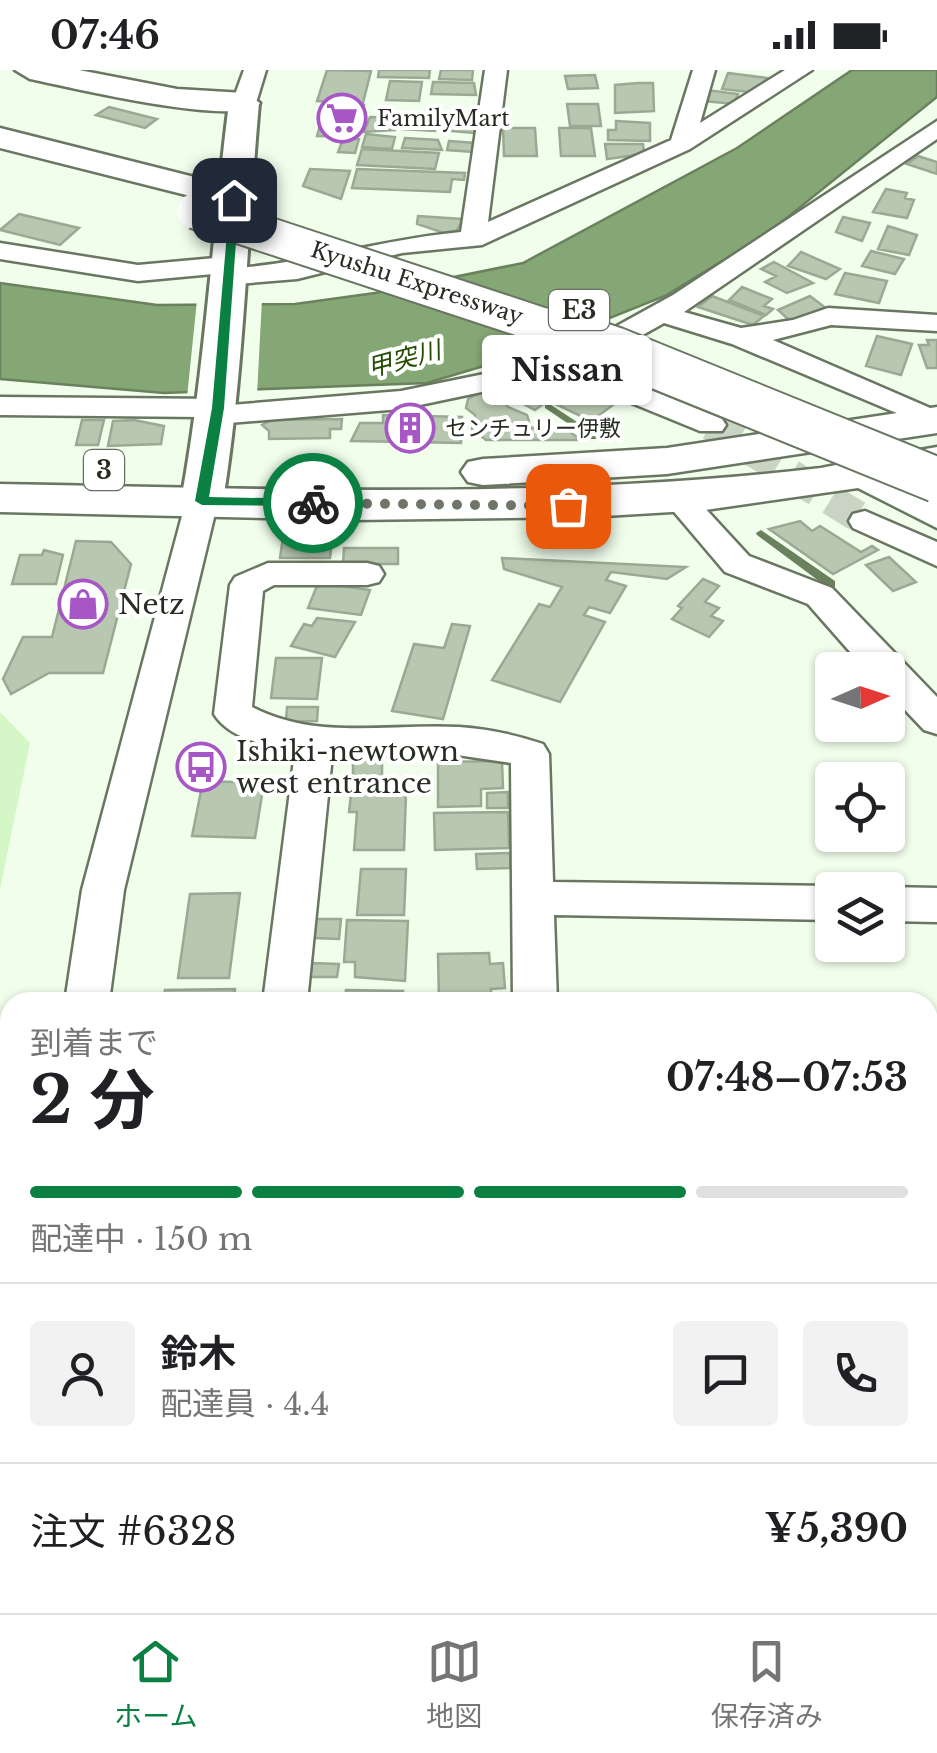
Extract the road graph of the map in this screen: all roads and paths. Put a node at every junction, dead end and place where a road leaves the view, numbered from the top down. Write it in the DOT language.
graph roads {
  1 [pos="30,70"];
  2 [pos="134,70"];
  3 [pos="256,70"];
  4 [pos="496,70"];
  5 [pos="704,70"];
  6 [pos="802,70"];
  7 [pos="244,103"];
  8 [pos="937,128"];
  9 [pos="0,138"];
  10 [pos="682,144"];
  11 [pos="0,159"];
  12 [pos="205,201"];
  13 [pos="473,239"];
  14 [pos="0,251"];
  15 [pos="226,271"];
  16 [pos="656,312"];
  17 [pos="937,323"];
  18 [pos="740,337"];
  19 [pos="566,366"];
  20 [pos="0,406"];
  21 [pos="218,412"];
  22 [pos="711,425"];
  23 [pos="854,433"];
  24 [pos="936,435"];
  25 [pos="0,469"];
  26 [pos="868,476"];
  27 [pos="937,480"];
  28 [pos="205,486"];
  29 [pos="0,498"];
  30 [pos="680,500"];
  31 [pos="937,514"];
  32 [pos="865,521"];
  33 [pos="937,555"];
  34 [pos="367,574"];
  35 [pos="871,652"];
  36 [pos="905,685"];
  37 [pos="932,710"];
  38 [pos="315,741"];
  39 [pos="533,898"];
  40 [pos="815,903"];
  41 [pos="905,904"];
  42 [pos="937,905"];
  43 [pos="88,992"];
  44 [pos="285,992"];
  45 [pos="535,992"];
  1 -- 7 [label="highway"];
  2 -- 7 [label="highway"];
  3 -- 7 [label="street"];
  4 -- 13 [label="street"];
  5 -- 10 [label="street"];
  6 -- 10 [label="street"];
  7 -- 15 [label="main road"];
  8 -- 16 [label="street"];
  9 -- 12 [label="highway, Kyushu Expressway / E3"];
  10 -- 13 [label="street"];
  11 -- 12 [label="highway, Kyushu Expressway / E3"];
  12 -- 24 [label="highway, Kyushu Expressway / E3"];
  12 -- 27 [label="highway, Kyushu Expressway / E3, bridge"];
  13 -- 15 [label="street"];
  14 -- 15 [label="street"];
  15 -- 21 [label="main road"];
  16 -- 18 [label="street"];
  16 -- 19 [label="street"];
  17 -- 18 [label="street"];
  18 -- 24 [label="street"];
  19 -- 21 [label="street"];
  19 -- 22 [label="street"];
  20 -- 21 [label="street"];
  21 -- 28 [label="main road"];
  23 -- 24 [label="highway, 3"];
  23 -- 26 [label="highway"];
  23 -- 28 [label="highway, 3"];
  24 -- 26 [label="highway, 3"];
  25 -- 28 [label="highway, 3"];
  26 -- 30 [label="highway, 3"];
  26 -- 31 [label="highway"];
  28 -- 29 [label="highway, 3"];
  28 -- 30 [label="highway, 3"];
  28 -- 43 [label="street"];
  30 -- 35 [label="street"];
  32 -- 33 [label="street"];
  34 -- 38 [label="street"];
  36 -- 37 [label="street"];
  38 -- 39 [label="street"];
  38 -- 44 [label="street"];
  39 -- 40 [label="street"];
  39 -- 45 [label="street"];
  41 -- 42 [label="street"];
}
